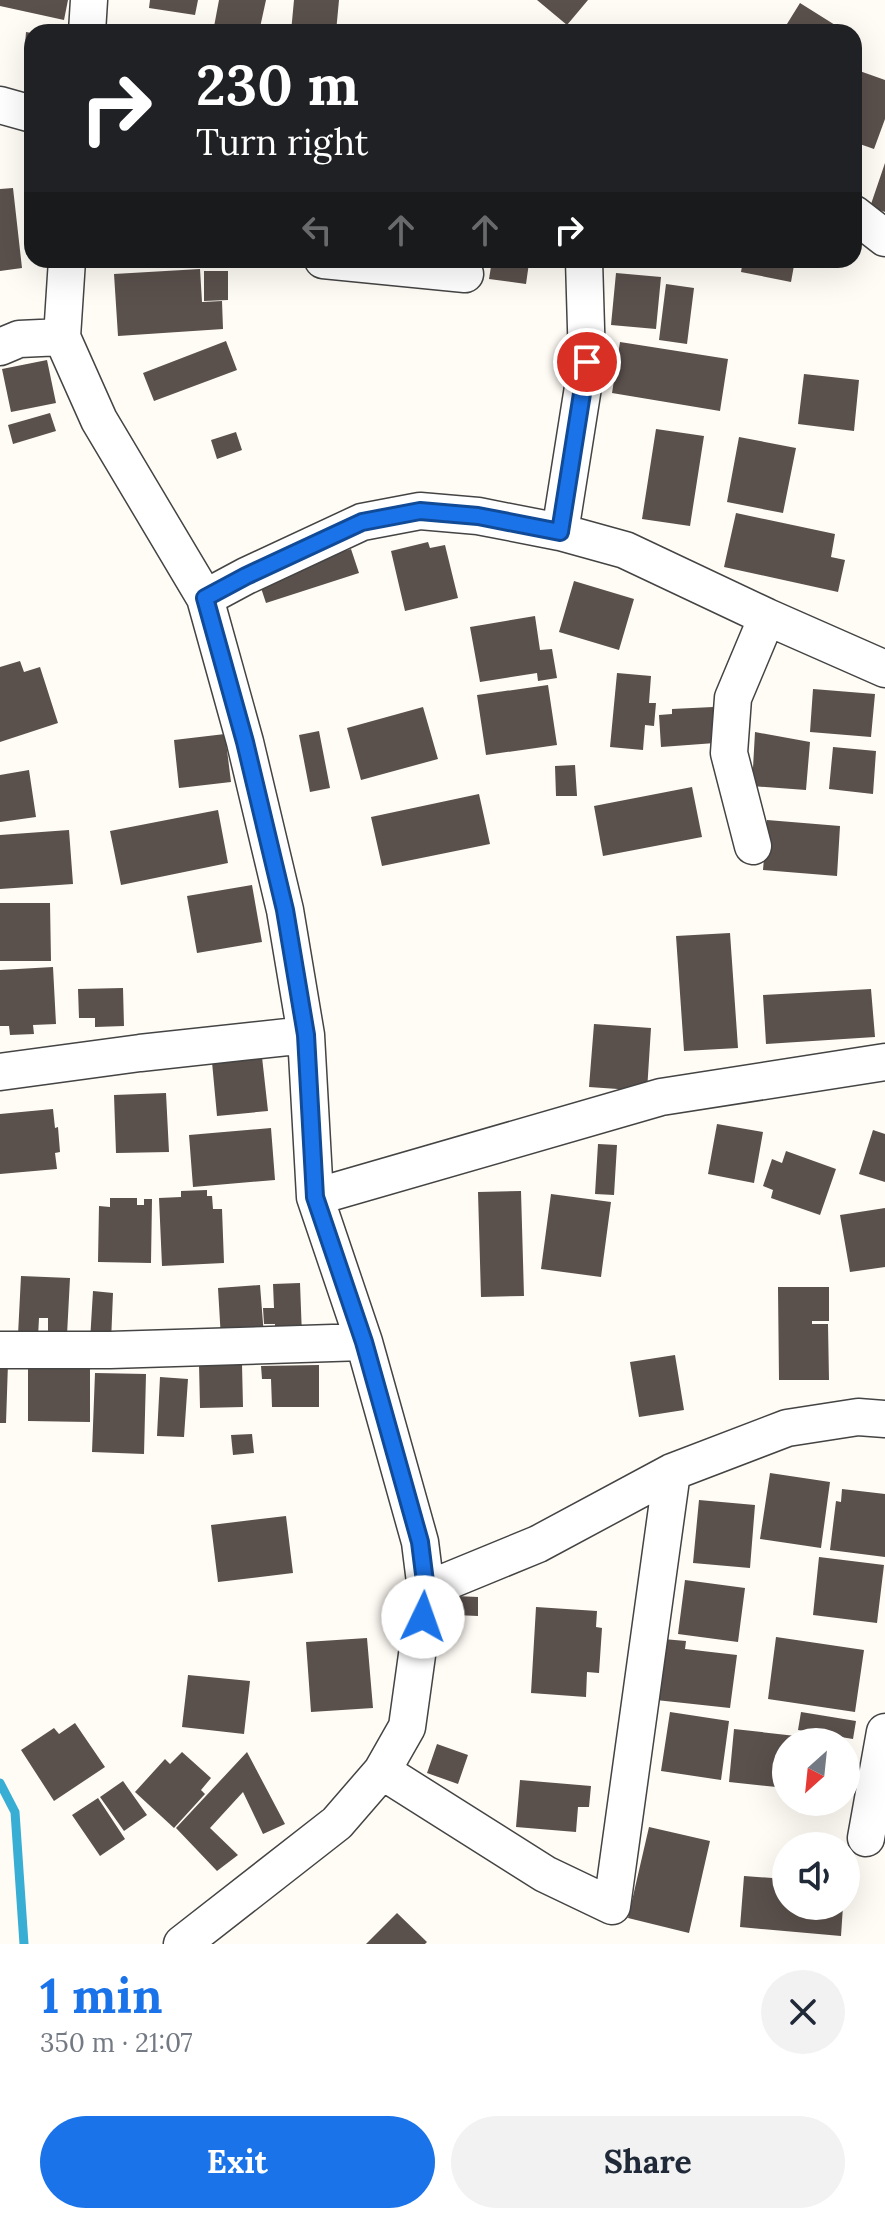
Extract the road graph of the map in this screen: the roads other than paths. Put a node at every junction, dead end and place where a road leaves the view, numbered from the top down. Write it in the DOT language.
graph roads {
  1 [pos="89,0"];
  2 [pos="88,24"];
  3 [pos="0,105"];
  4 [pos="24,112"];
  5 [pos="862,220"];
  6 [pos="885,238"];
  7 [pos="66,268"];
  8 [pos="404,268"];
  9 [pos="584,268"];
  10 [pos="465,274"];
  11 [pos="62,337"];
  12 [pos="0,347"];
  13 [pos="560,532"];
  14 [pos="205,598"];
  15 [pos="767,617"];
  16 [pos="885,669"];
  17 [pos="753,846"];
  18 [pos="306,1035"];
  19 [pos="885,1062"];
  20 [pos="0,1072"];
  21 [pos="315,1197"];
  22 [pos="364,1342"];
  23 [pos="0,1350"];
  24 [pos="885,1419"];
  25 [pos="672,1472"];
  26 [pos="426,1590"];
  27 [pos="885,1732"];
  28 [pos="382,1771"];
  29 [pos="866,1838"];
  30 [pos="182,1944"];
  1 -- 2 [label="street"];
  3 -- 4 [label="street"];
  5 -- 6 [label="street"];
  7 -- 11 [label="street"];
  8 -- 10 [label="street"];
  9 -- 13 [label="street"];
  11 -- 12 [label="street"];
  11 -- 14 [label="street"];
  13 -- 14 [label="street"];
  13 -- 15 [label="street"];
  14 -- 18 [label="street"];
  15 -- 16 [label="street"];
  15 -- 17 [label="street"];
  18 -- 20 [label="street"];
  18 -- 21 [label="street"];
  19 -- 21 [label="street"];
  21 -- 22 [label="street"];
  22 -- 23 [label="street"];
  22 -- 26 [label="street"];
  24 -- 25 [label="street"];
  25 -- 26 [label="street"];
  25 -- 28 [label="street"];
  26 -- 28 [label="street"];
  27 -- 29 [label="street"];
  28 -- 30 [label="street"];
}
